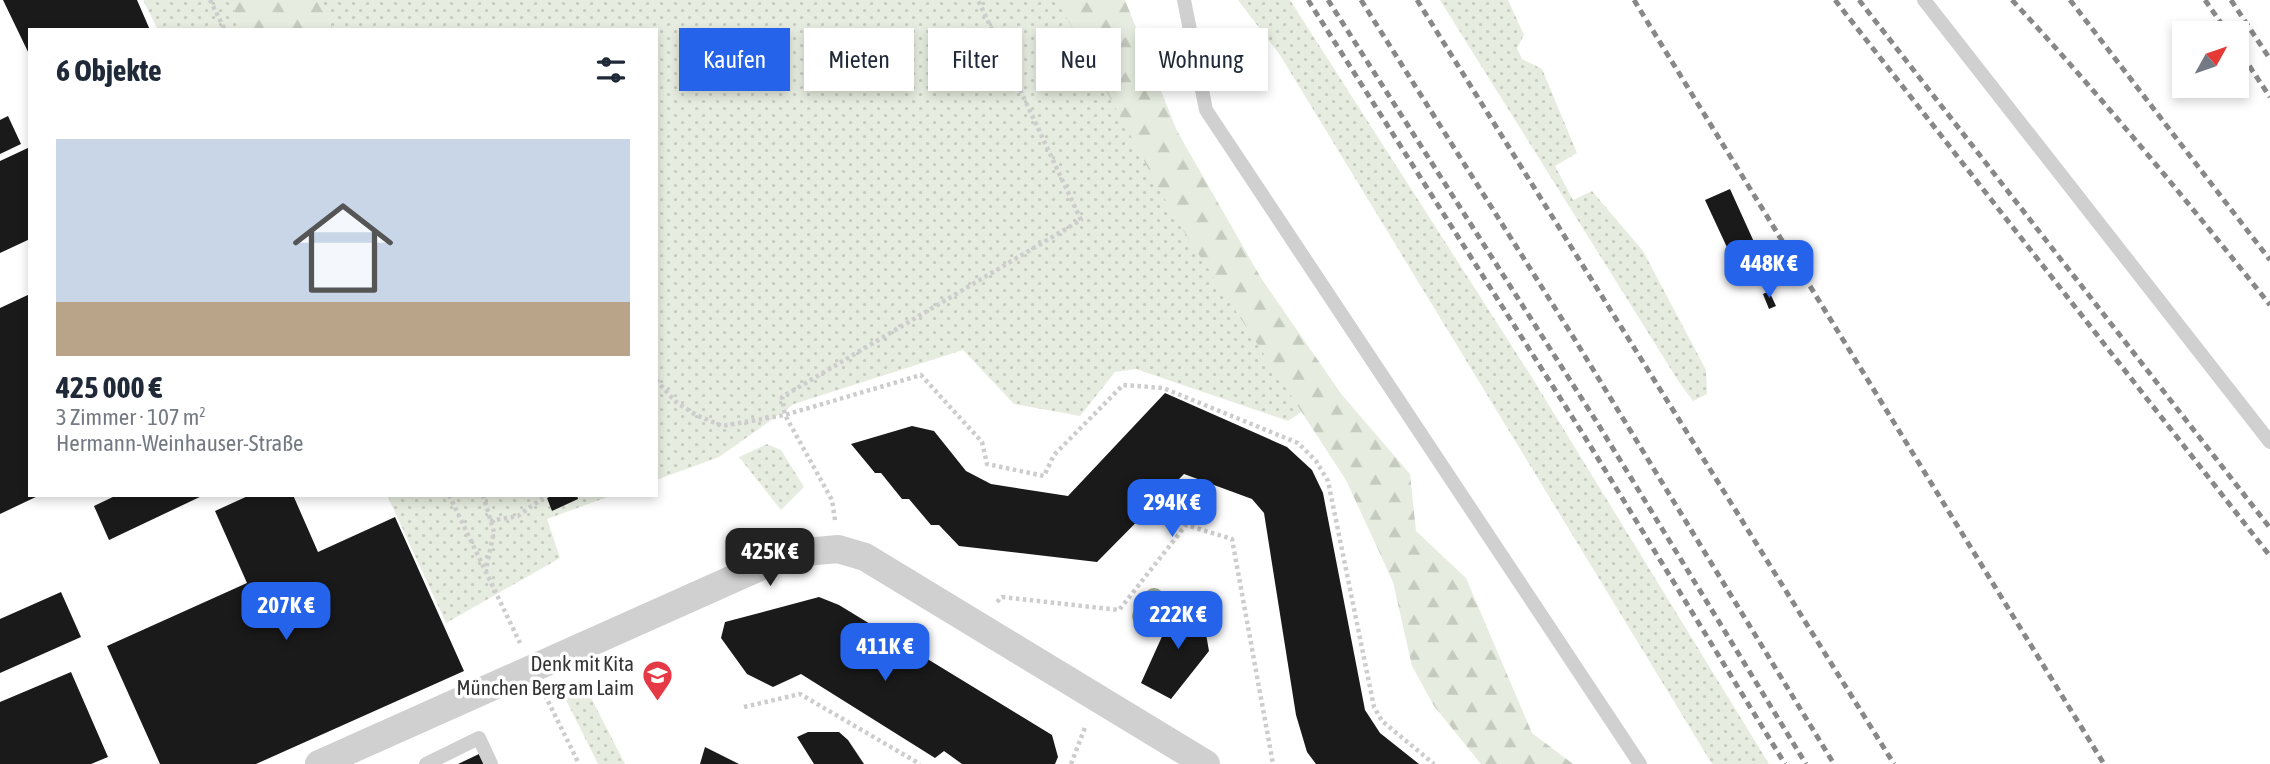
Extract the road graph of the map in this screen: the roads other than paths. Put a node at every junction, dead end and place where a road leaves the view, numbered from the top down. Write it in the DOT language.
graph roads {
  1 [pos="1184,0"];
  2 [pos="1924,0"];
  3 [pos="2270,442"];
  4 [pos="319,764"];
  5 [pos="426,764"];
  6 [pos="491,764"];
  7 [pos="1206,764"];
  8 [pos="1640,764"];
  1 -- 8 [label="lane"];
  2 -- 3 [label="lane"];
  4 -- 7 [label="street"];
  5 -- 6 [label="lane"];
}
